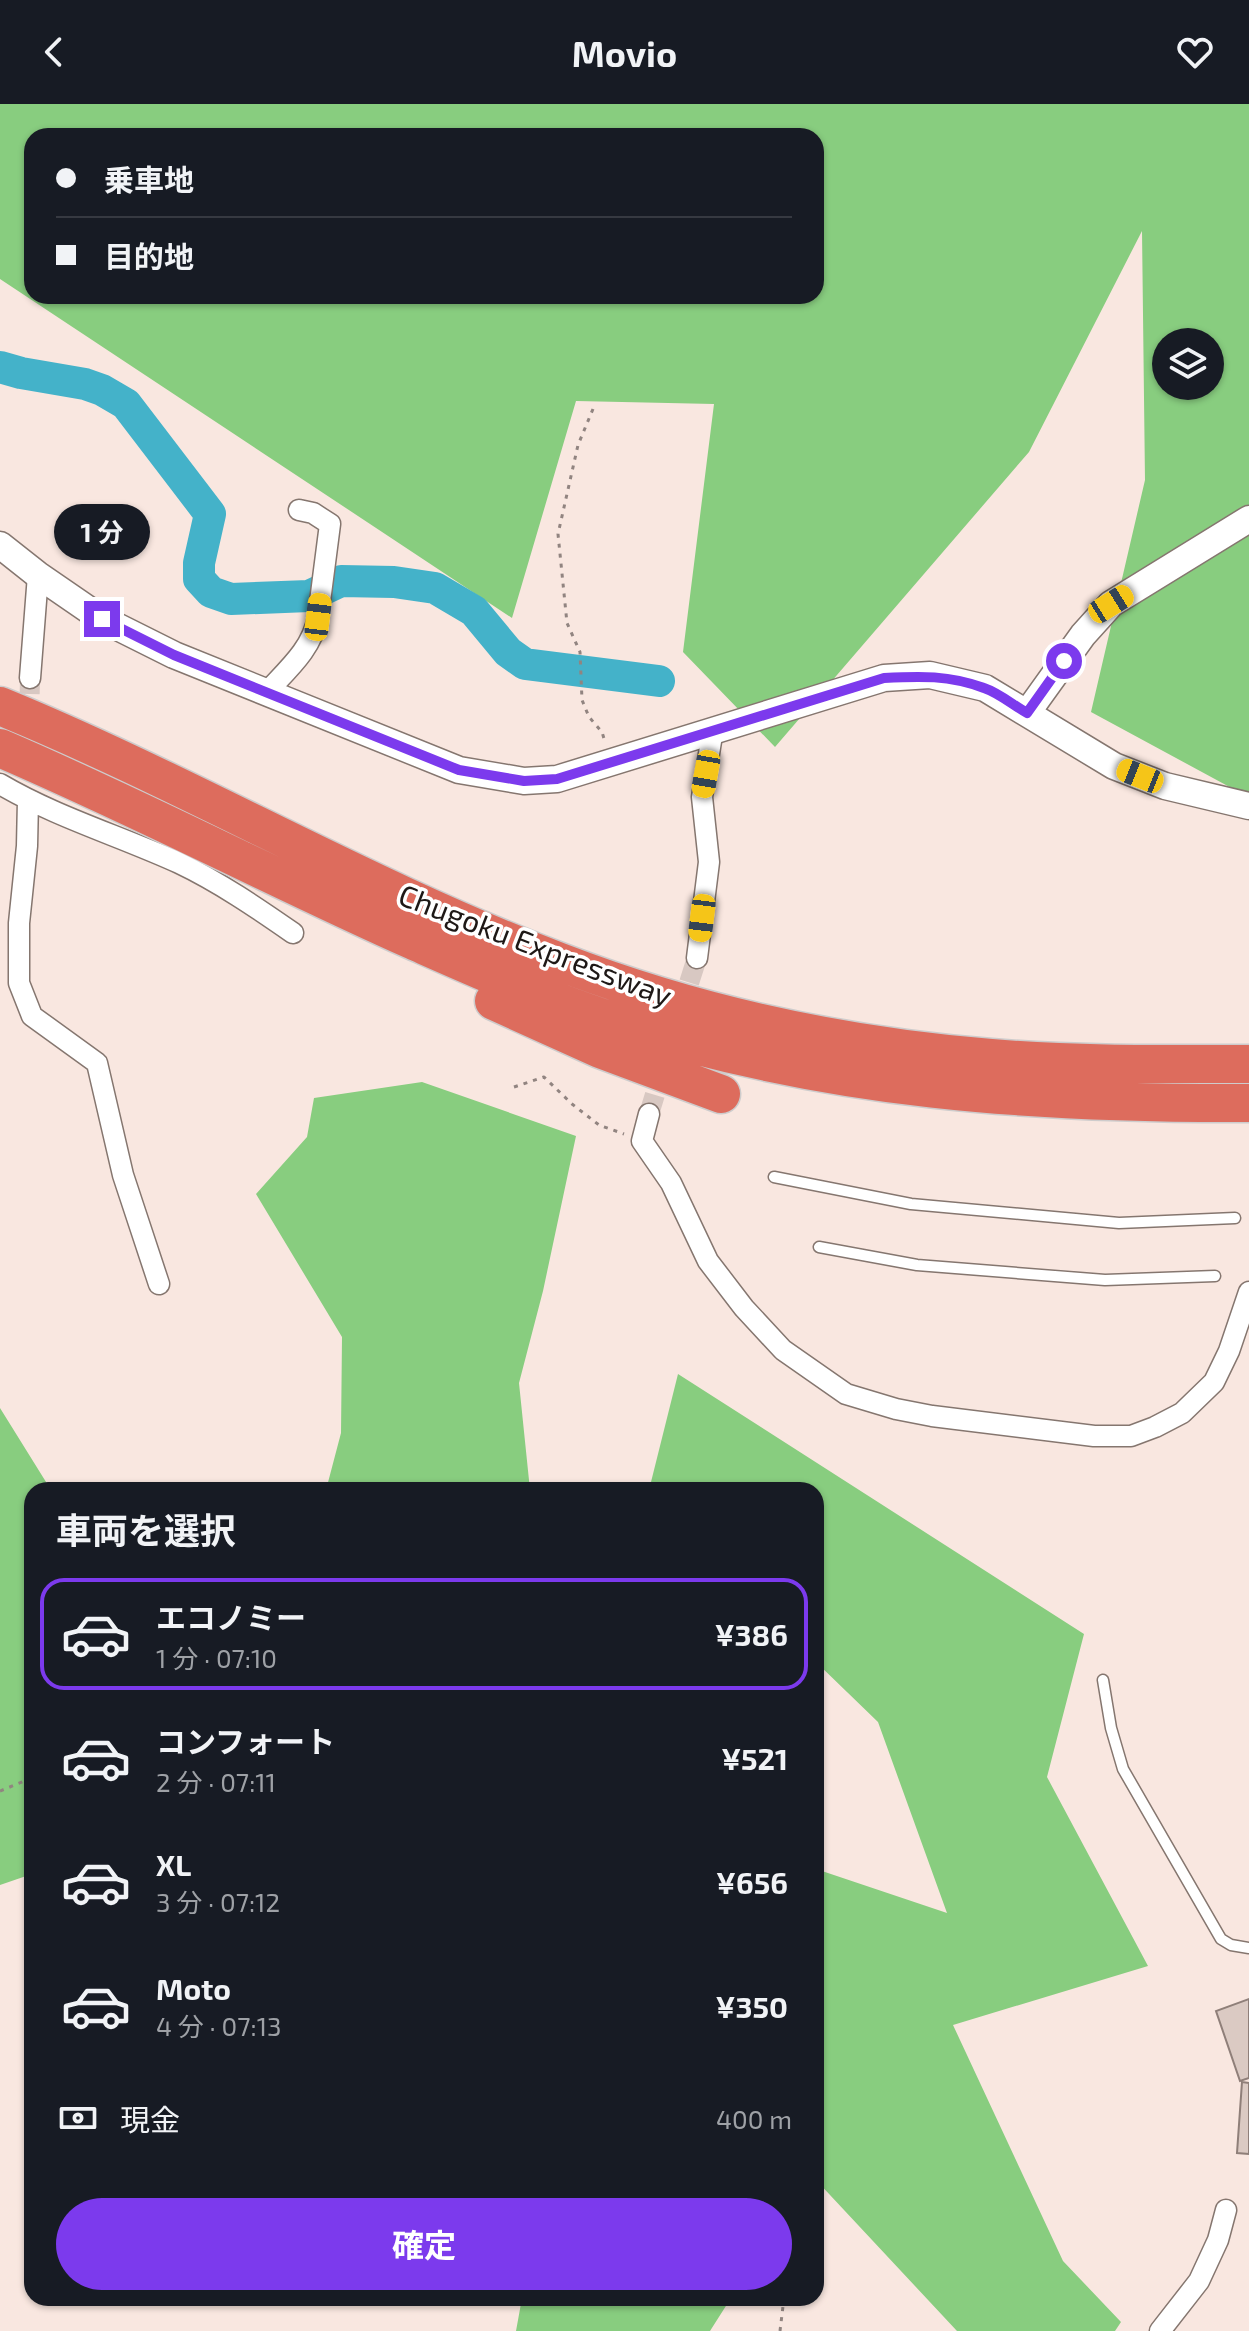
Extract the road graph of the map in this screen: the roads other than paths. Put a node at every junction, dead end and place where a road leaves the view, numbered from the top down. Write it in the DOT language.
graph roads {
  1 [pos="299,510"];
  2 [pos="1249,519"];
  3 [pos="0,545"];
  4 [pos="38,575"];
  5 [pos="30,678"];
  6 [pos="266,693"];
  7 [pos="0,706"];
  8 [pos="1027,713"];
  9 [pos="713,729"];
  10 [pos="0,748"];
  11 [pos="0,784"];
  12 [pos="28,800"];
  13 [pos="1249,806"];
  14 [pos="265,872"];
  15 [pos="293,933"];
  16 [pos="697,958"];
  17 [pos="1245,1064"];
  18 [pos="721,1094"];
  19 [pos="1249,1103"];
  20 [pos="649,1114"];
  21 [pos="774,1177"];
  22 [pos="1235,1218"];
  23 [pos="819,1247"];
  24 [pos="1215,1276"];
  25 [pos="159,1284"];
  26 [pos="1249,1292"];
  27 [pos="1103,1680"];
  28 [pos="1249,1948"];
  29 [pos="1226,2210"];
  30 [pos="1160,2331"];
  1 -- 6 [label="street"];
  2 -- 8 [label="street"];
  3 -- 4 [label="street"];
  4 -- 5 [label="street"];
  4 -- 6 [label="street"];
  6 -- 9 [label="street"];
  7 -- 17 [label="highway, Chugoku Expressway"];
  8 -- 9 [label="street"];
  8 -- 13 [label="street"];
  9 -- 16 [label="street"];
  10 -- 14 [label="highway, Chugoku Expressway"];
  11 -- 12 [label="street"];
  12 -- 15 [label="street"];
  12 -- 25 [label="street"];
  14 -- 18 [label="highway"];
  14 -- 19 [label="highway, Chugoku Expressway"];
  20 -- 26 [label="street"];
  21 -- 22 [label="lane"];
  23 -- 24 [label="lane"];
  27 -- 28 [label="lane"];
  29 -- 30 [label="street"];
}
